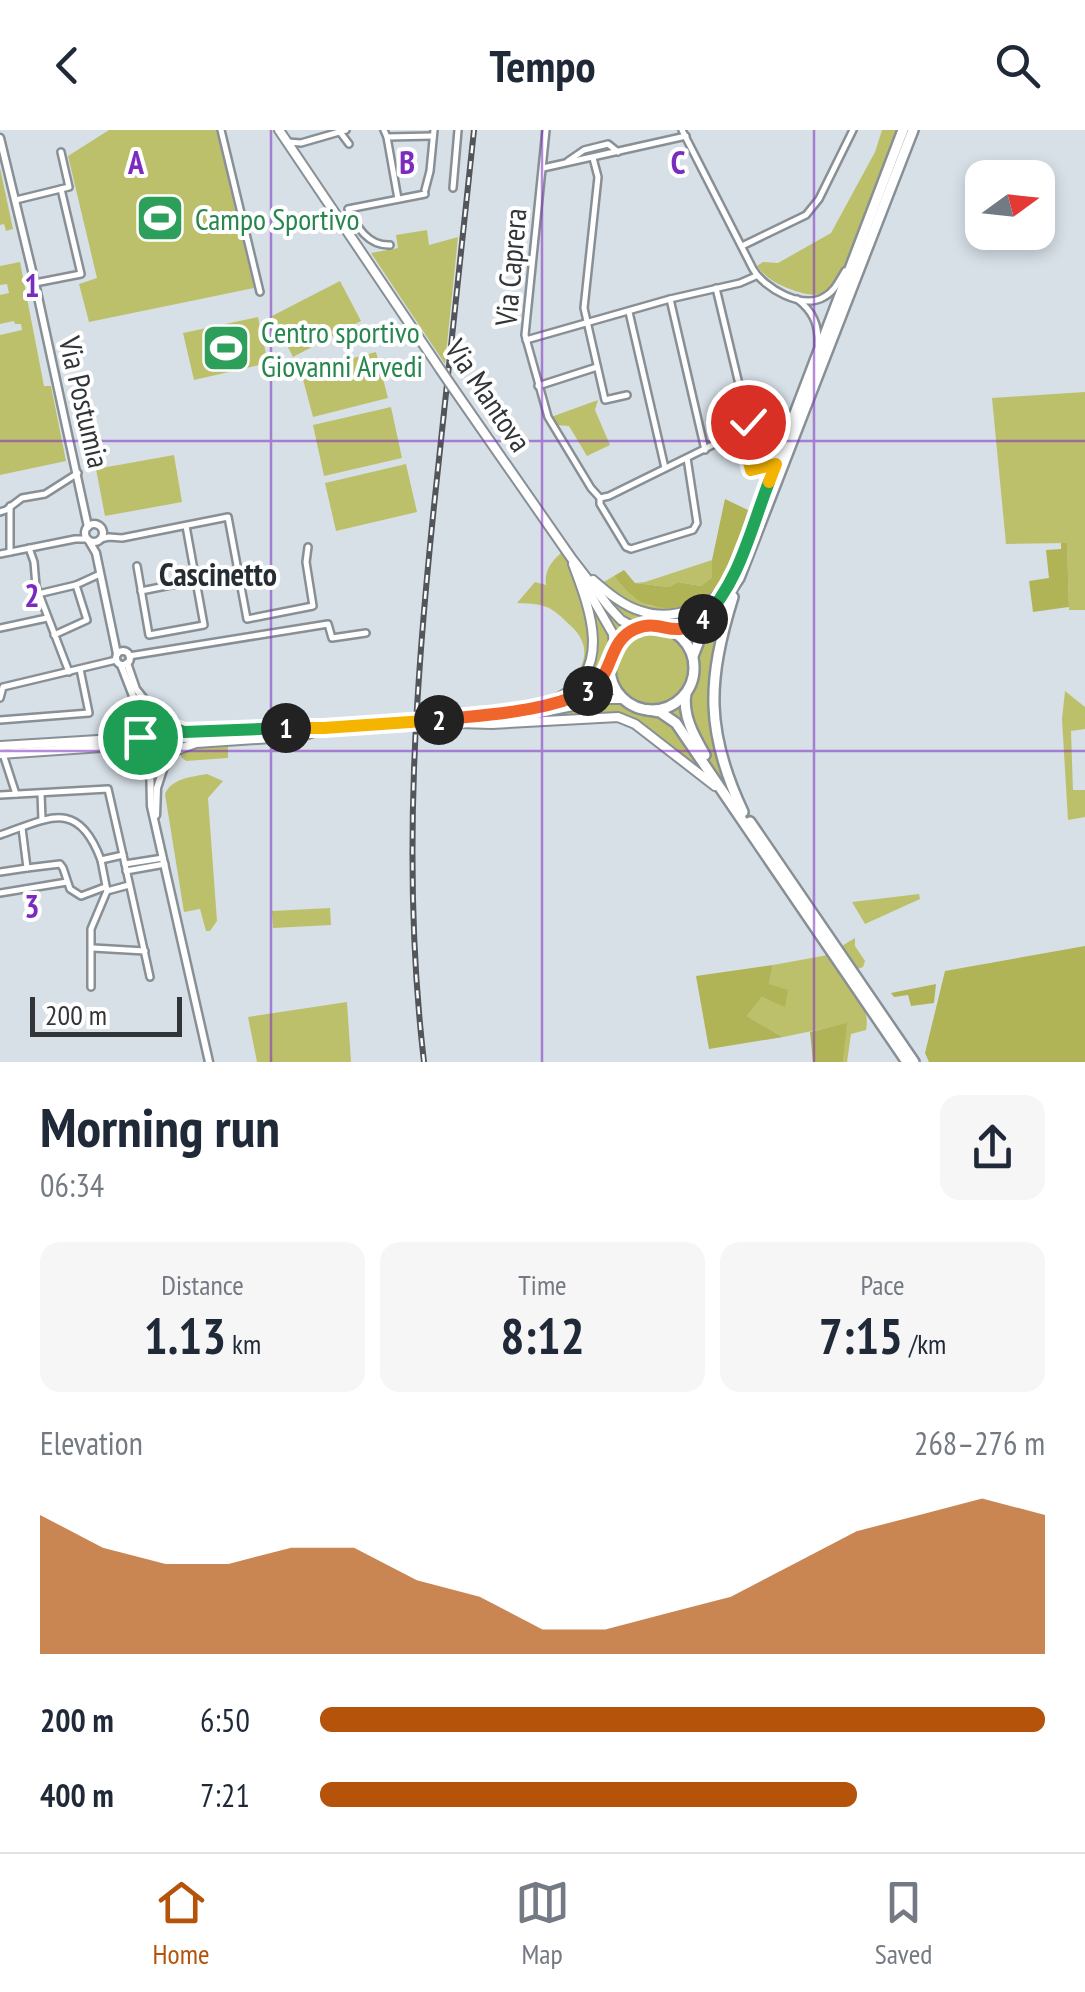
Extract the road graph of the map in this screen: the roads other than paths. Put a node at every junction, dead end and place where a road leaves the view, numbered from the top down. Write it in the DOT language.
graph roads {
  1 [pos="221,130"];
  2 [pos="279,130"];
  3 [pos="458,130"];
  4 [pos="546,130"];
  5 [pos="852,130"];
  6 [pos="903,130"];
  7 [pos="913,130"];
  8 [pos="343,131"];
  9 [pos="433,133"];
  10 [pos="684,133"];
  11 [pos="386,134"];
  12 [pos="0,138"];
  13 [pos="315,139"];
  14 [pos="287,142"];
  15 [pos="349,144"];
  16 [pos="62,152"];
  17 [pos="618,152"];
  18 [pos="593,158"];
  19 [pos="298,159"];
  20 [pos="567,163"];
  21 [pos="542,168"];
  22 [pos="453,188"];
  23 [pos="61,189"];
  24 [pos="398,199"];
  25 [pos="16,200"];
  26 [pos="390,245"];
  27 [pos="742,246"];
  28 [pos="857,252"];
  29 [pos="756,276"];
  30 [pos="35,283"];
  31 [pos="716,288"];
  32 [pos="260,292"];
  33 [pos="794,298"];
  34 [pos="670,299"];
  35 [pos="629,312"];
  36 [pos="587,323"];
  37 [pos="526,340"];
  38 [pos="597,366"];
  39 [pos="813,368"];
  40 [pos="538,386"];
  41 [pos="627,395"];
  42 [pos="741,431"];
  43 [pos="704,450"];
  44 [pos="687,458"];
  45 [pos="776,464"];
  46 [pos="665,468"];
  47 [pos="78,473"];
  48 [pos="600,498"];
  49 [pos="10,506"];
  50 [pos="0,512"];
  51 [pos="186,526"];
  52 [pos="95,534"];
  53 [pos="308,547"];
  54 [pos="29,548"];
  55 [pos="10,552"];
  56 [pos="0,554"];
  57 [pos="137,566"];
  58 [pos="576,566"];
  59 [pos="100,574"];
  60 [pos="196,580"];
  61 [pos="734,580"];
  62 [pos="76,585"];
  63 [pos="141,591"];
  64 [pos="38,594"];
  65 [pos="47,618"];
  66 [pos="644,626"];
  67 [pos="0,628"];
  68 [pos="670,629"];
  69 [pos="366,633"];
  70 [pos="54,635"];
  71 [pos="614,650"];
  72 [pos="692,656"];
  73 [pos="122,658"];
  74 [pos="610,662"];
  75 [pos="80,669"];
  76 [pos="69,672"];
  77 [pos="1,688"];
  78 [pos="686,693"];
  79 [pos="0,698"];
  80 [pos="623,699"];
  81 [pos="648,710"];
  82 [pos="500,713"];
  83 [pos="0,720"];
  84 [pos="427,721"];
  85 [pos="458,723"];
  86 [pos="164,724"];
  87 [pos="174,728"];
  88 [pos="324,728"];
  89 [pos="150,732"];
  90 [pos="1,749"];
  91 [pos="152,750"];
  92 [pos="171,753"];
  93 [pos="41,792"];
  94 [pos="16,794"];
  95 [pos="0,795"];
  96 [pos="739,812"];
  97 [pos="42,820"];
  98 [pos="156,826"];
  99 [pos="22,828"];
  100 [pos="0,835"];
  101 [pos="123,854"];
  102 [pos="102,860"];
  103 [pos="164,861"];
  104 [pos="126,867"];
  105 [pos="27,868"];
  106 [pos="0,872"];
  107 [pos="67,882"];
  108 [pos="129,885"];
  109 [pos="106,889"];
  110 [pos="0,893"];
  111 [pos="91,948"];
  112 [pos="145,951"];
  113 [pos="150,977"];
  114 [pos="91,987"];
  115 [pos="208,1062"];
  116 [pos="907,1062"];
  117 [pos="914,1062"];
  1 -- 32 [label="street"];
  2 -- 14 [label="main road, Via Mantova"];
  3 -- 22 [label="street"];
  4 -- 21 [label="street, Via Caprera"];
  5 -- 27 [label="street"];
  6 -- 28 [label="main road"];
  7 -- 61 [label="main road"];
  8 -- 13 [label="street"];
  8 -- 15 [label="street"];
  9 -- 11 [label="street"];
  9 -- 24 [label="street"];
  10 -- 17 [label="street"];
  10 -- 27 [label="street"];
  11 -- 24 [label="street"];
  12 -- 25 [label="street, Via Postumia"];
  13 -- 14 [label="street"];
  13 -- 19 [label="street"];
  14 -- 19 [label="main road, Via Mantova"];
  16 -- 23 [label="street"];
  17 -- 18 [label="street"];
  17 -- 20 [label="street"];
  18 -- 20 [label="street"];
  18 -- 36 [label="street"];
  19 -- 58 [label="main road, Via Mantova, bridge"];
  20 -- 21 [label="street"];
  21 -- 37 [label="street, Via Caprera"];
  23 -- 25 [label="street"];
  23 -- 30 [label="street"];
  24 -- 26 [label="street"];
  25 -- 30 [label="street, Via Postumia"];
  27 -- 29 [label="street"];
  28 -- 33 [label="street"];
  28 -- 39 [label="main road"];
  29 -- 31 [label="street"];
  29 -- 33 [label="street"];
  30 -- 47 [label="street, Via Postumia"];
  31 -- 34 [label="street"];
  31 -- 42 [label="street"];
  33 -- 39 [label="street"];
  34 -- 35 [label="street"];
  34 -- 43 [label="street"];
  35 -- 36 [label="street"];
  35 -- 46 [label="street"];
  36 -- 37 [label="street"];
  36 -- 38 [label="street"];
  37 -- 40 [label="street, Via Caprera"];
  38 -- 40 [label="street"];
  38 -- 41 [label="street"];
  39 -- 45 [label="main road"];
  40 -- 48 [label="street, Via Caprera"];
  42 -- 43 [label="street"];
  42 -- 45 [label="street"];
  43 -- 44 [label="street"];
  44 -- 46 [label="street"];
  44 -- 48 [label="street, Via Caprera"];
  45 -- 61 [label="main road"];
  46 -- 48 [label="street"];
  47 -- 49 [label="street"];
  47 -- 52 [label="street, Via Postumia"];
  49 -- 50 [label="street"];
  49 -- 55 [label="street"];
  51 -- 52 [label="street"];
  51 -- 53 [label="street"];
  51 -- 60 [label="street"];
  52 -- 54 [label="street"];
  52 -- 59 [label="street, Via Postumia"];
  54 -- 55 [label="street"];
  54 -- 64 [label="street"];
  55 -- 56 [label="street"];
  57 -- 63 [label="street"];
  58 -- 61 [label="main road"];
  58 -- 66 [label="main road"];
  58 -- 71 [label="main road"];
  58 -- 82 [label="main road"];
  59 -- 62 [label="street"];
  59 -- 73 [label="street, Via Postumia"];
  60 -- 63 [label="street"];
  60 -- 63 [label="street"];
  61 -- 68 [label="main road"];
  61 -- 72 [label="main road"];
  61 -- 96 [label="main road"];
  62 -- 64 [label="street"];
  62 -- 70 [label="street"];
  64 -- 65 [label="street"];
  65 -- 67 [label="street"];
  65 -- 70 [label="street"];
  66 -- 68 [label="main road"];
  66 -- 71 [label="main road"];
  68 -- 72 [label="main road"];
  69 -- 73 [label="street"];
  70 -- 76 [label="street"];
  71 -- 74 [label="main road"];
  72 -- 78 [label="main road"];
  73 -- 75 [label="street"];
  73 -- 86 [label="street, Via Postumia"];
  73 -- 89 [label="street, Via Postumia"];
  74 -- 80 [label="main road"];
  74 -- 82 [label="main road"];
  75 -- 76 [label="street"];
  75 -- 83 [label="street"];
  76 -- 77 [label="street"];
  77 -- 79 [label="street"];
  78 -- 81 [label="main road"];
  78 -- 96 [label="main road"];
  80 -- 81 [label="main road"];
  80 -- 85 [label="main road"];
  81 -- 96 [label="main road"];
  82 -- 84 [label="main road"];
  84 -- 85 [label="main road"];
  84 -- 88 [label="main road, bridge"];
  85 -- 96 [label="main road"];
  86 -- 87 [label="main road"];
  86 -- 89 [label="main road"];
  87 -- 88 [label="main road"];
  87 -- 92 [label="main road"];
  88 -- 92 [label="main road"];
  89 -- 90 [label="main road"];
  89 -- 91 [label="main road"];
  90 -- 91 [label="main road"];
  90 -- 94 [label="street"];
  91 -- 92 [label="main road"];
  91 -- 98 [label="street"];
  92 -- 98 [label="street"];
  93 -- 94 [label="street"];
  93 -- 97 [label="street"];
  93 -- 101 [label="street"];
  94 -- 95 [label="street"];
  96 -- 116 [label="main road"];
  96 -- 117 [label="main road"];
  97 -- 99 [label="street"];
  97 -- 102 [label="street"];
  98 -- 103 [label="street"];
  99 -- 100 [label="street"];
  99 -- 105 [label="street"];
  101 -- 102 [label="street"];
  101 -- 104 [label="street"];
  102 -- 109 [label="street"];
  103 -- 104 [label="street"];
  103 -- 115 [label="street"];
  104 -- 108 [label="street"];
  105 -- 106 [label="street"];
  105 -- 107 [label="street"];
  107 -- 109 [label="street"];
  107 -- 110 [label="street"];
  108 -- 109 [label="street"];
  108 -- 112 [label="street"];
  109 -- 111 [label="street"];
  111 -- 112 [label="street"];
  111 -- 114 [label="street"];
  112 -- 113 [label="street"];
}
